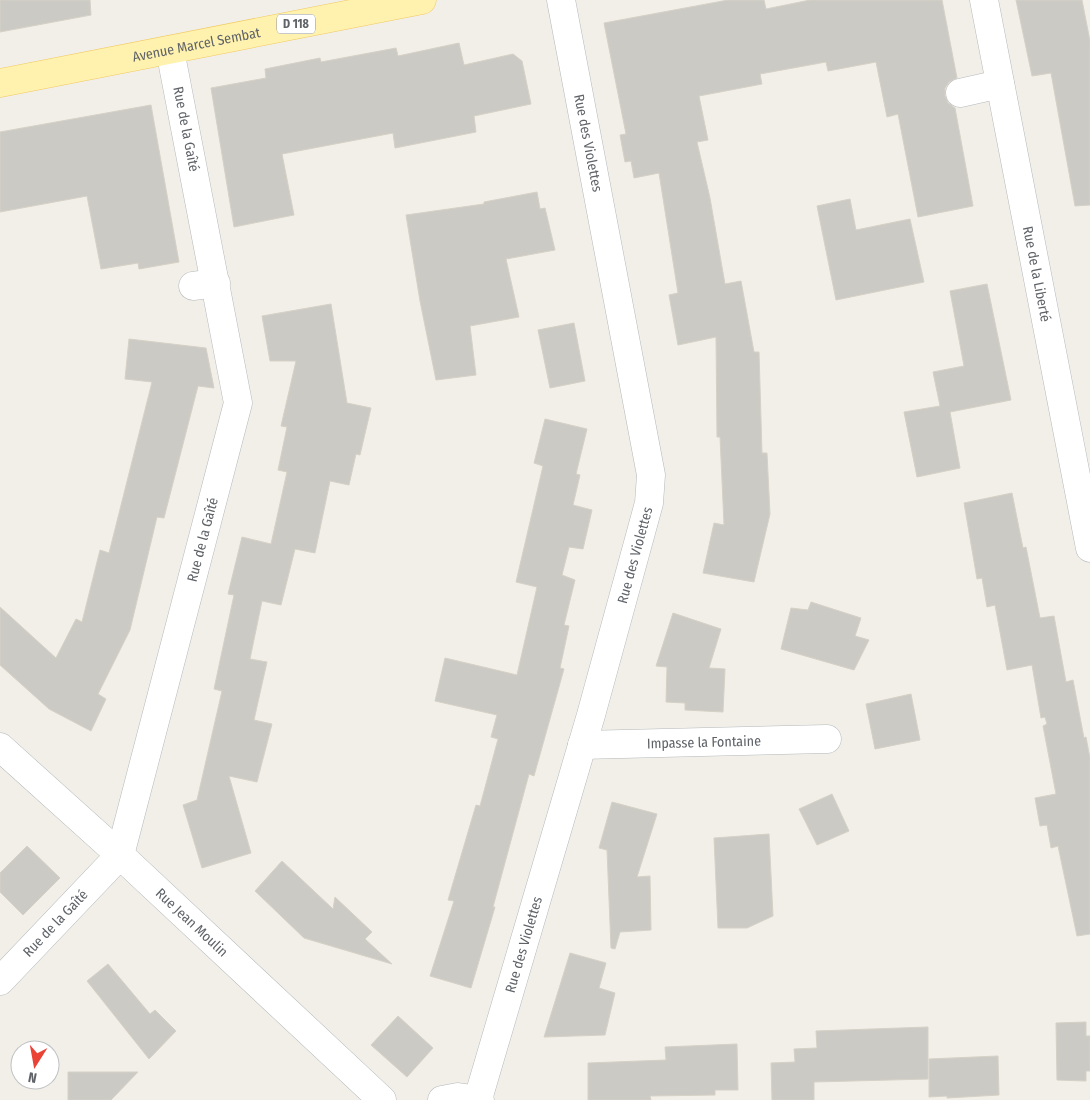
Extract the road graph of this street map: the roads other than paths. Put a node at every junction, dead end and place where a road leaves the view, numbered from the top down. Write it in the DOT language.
graph roads {
  1 [pos="422,0"];
  2 [pos="561,0"];
  3 [pos="984,0"];
  4 [pos="342,8"];
  5 [pos="170,50"];
  6 [pos="0,83"];
  7 [pos="1000,84"];
  8 [pos="960,93"];
  9 [pos="1090,548"];
  10 [pos="827,739"];
  11 [pos="582,745"];
  12 [pos="0,747"];
  13 [pos="120,855"];
  14 [pos="0,981"];
  15 [pos="479,1099"];
  16 [pos="382,1100"];
  17 [pos="442,1100"];
  1 -- 4 [label="main road, Avenue Marcel Sembat / D 118"];
  2 -- 11 [label="street, Rue des Violettes"];
  3 -- 7 [label="street, Rue de la Liberté"];
  4 -- 5 [label="main road, Avenue Marcel Sembat / D 118"];
  5 -- 6 [label="main road, Avenue Marcel Sembat / D 118"];
  5 -- 13 [label="street, Rue de la Gaîté"];
  7 -- 8 [label="street"];
  7 -- 9 [label="street, Rue de la Liberté"];
  10 -- 11 [label="street, Impasse la Fontaine"];
  11 -- 15 [label="street, Rue des Violettes"];
  12 -- 13 [label="street, Rue Jean Moulin"];
  13 -- 14 [label="street, Rue de la Gaîté"];
  13 -- 16 [label="street, Rue Jean Moulin"];
  15 -- 17 [label="street"];
}
